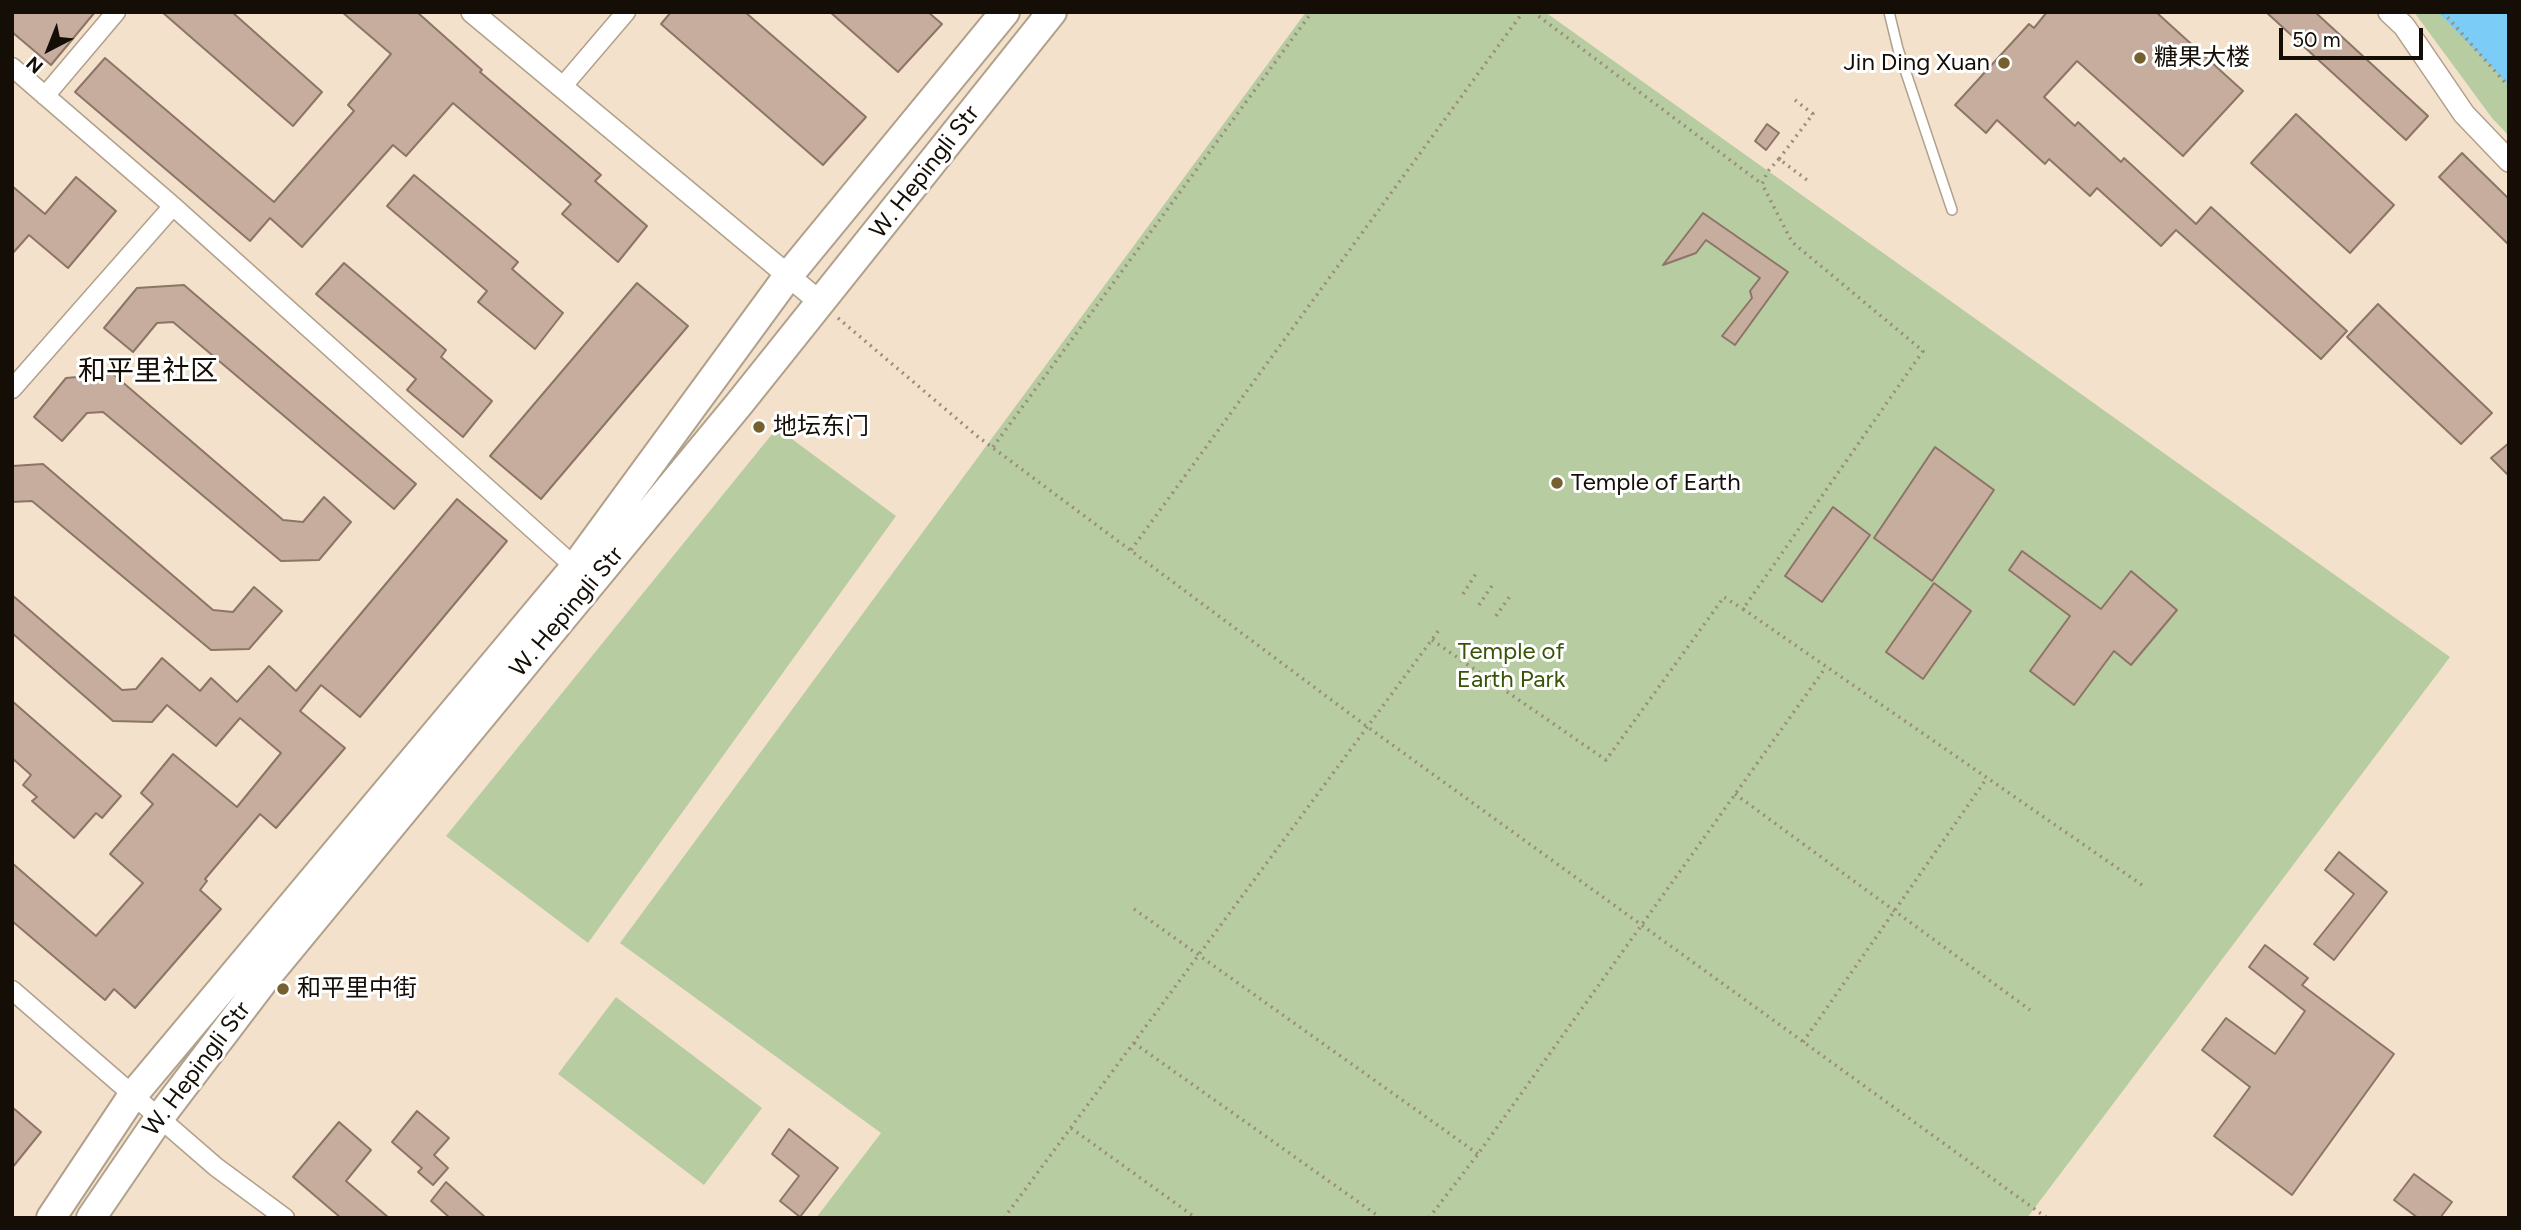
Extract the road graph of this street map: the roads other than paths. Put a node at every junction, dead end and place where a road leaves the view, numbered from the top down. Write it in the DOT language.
graph roads {
  1 [pos="116,12"];
  2 [pos="472,12"];
  3 [pos="626,12"];
  4 [pos="1005,12"];
  5 [pos="1052,12"];
  6 [pos="1889,12"];
  7 [pos="2396,17"];
  8 [pos="12,67"];
  9 [pos="562,87"];
  10 [pos="45,96"];
  11 [pos="2509,161"];
  12 [pos="173,206"];
  13 [pos="1952,210"];
  14 [pos="788,276"];
  15 [pos="821,303"];
  16 [pos="12,389"];
  17 [pos="575,567"];
  18 [pos="12,990"];
  19 [pos="133,1095"];
  20 [pos="160,1117"];
  21 [pos="51,1218"];
  22 [pos="91,1218"];
  23 [pos="285,1218"];
  1 -- 10 [label="street"];
  2 -- 9 [label="street"];
  3 -- 9 [label="street"];
  4 -- 14 [label="main road, W. Hepingli Str"];
  5 -- 15 [label="main road, W. Hepingli Str"];
  6 -- 13 [label="lane"];
  7 -- 11 [label="street"];
  8 -- 10 [label="street"];
  9 -- 14 [label="street"];
  10 -- 12 [label="street"];
  12 -- 16 [label="street"];
  12 -- 17 [label="street"];
  14 -- 15 [label="street"];
  14 -- 17 [label="main road, W. Hepingli Str"];
  15 -- 20 [label="main road, W. Hepingli Str"];
  17 -- 19 [label="main road, W. Hepingli Str"];
  18 -- 19 [label="street"];
  19 -- 20 [label="street"];
  19 -- 21 [label="main road, W. Hepingli Str"];
  20 -- 22 [label="main road, W. Hepingli Str"];
  20 -- 23 [label="street"];
}
